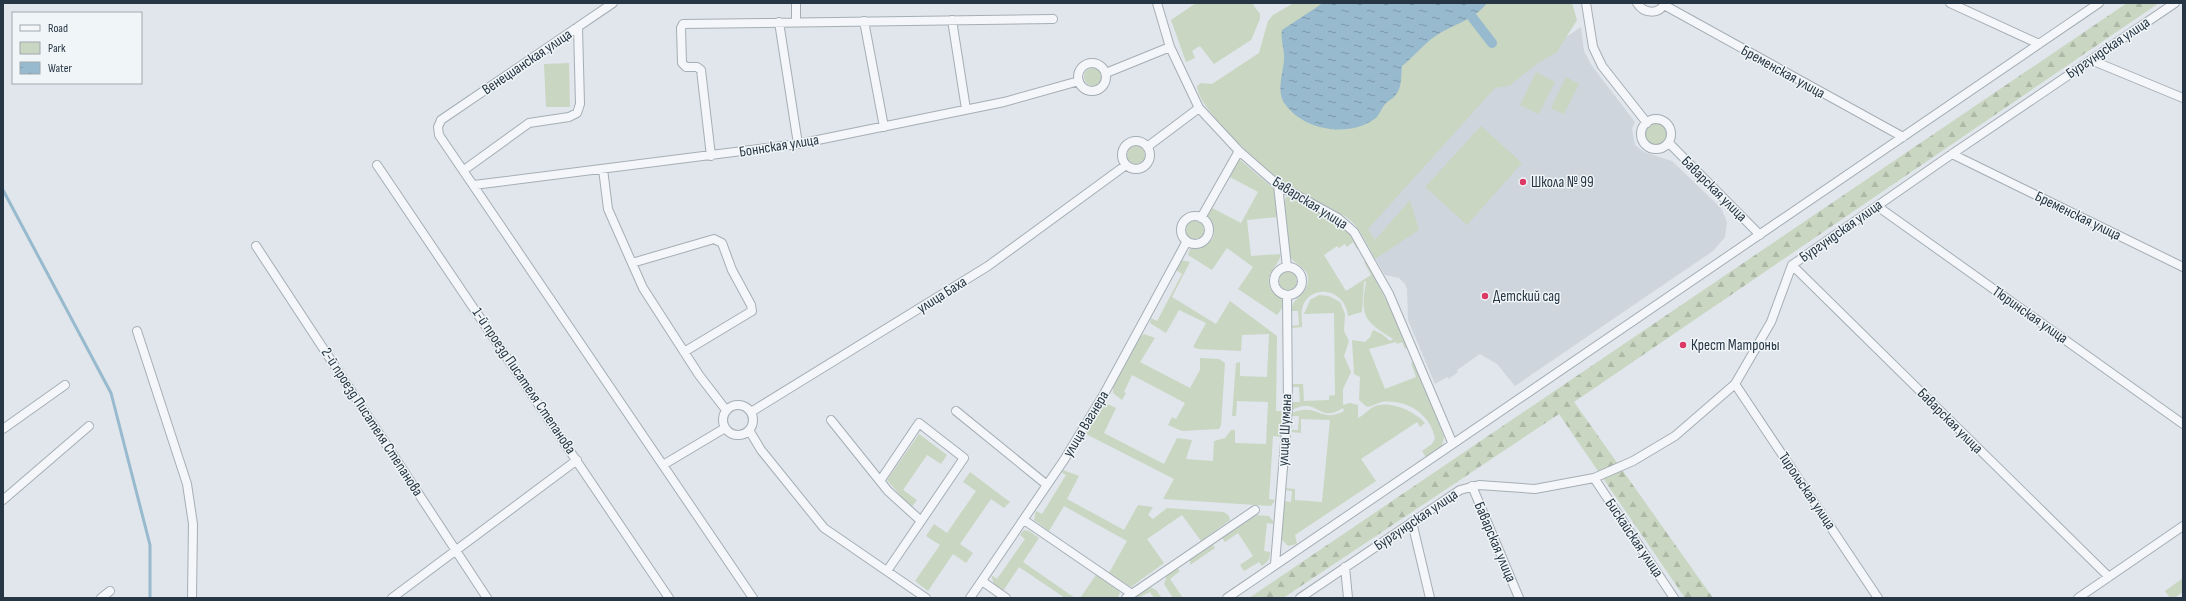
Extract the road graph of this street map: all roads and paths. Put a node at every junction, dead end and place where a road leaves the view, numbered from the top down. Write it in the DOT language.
graph roads {
  1 [pos="613,3"];
  2 [pos="796,3"];
  3 [pos="1157,3"];
  4 [pos="1586,3"];
  5 [pos="1638,3"];
  6 [pos="1950,3"];
  7 [pos="2099,3"];
  8 [pos="2175,3"];
  9 [pos="1665,4"];
  10 [pos="1053,19"];
  11 [pos="952,20"];
  12 [pos="864,21"];
  13 [pos="779,22"];
  14 [pos="796,22"];
  15 [pos="578,27"];
  16 [pos="2039,44"];
  17 [pos="1170,46"];
  18 [pos="2091,60"];
  19 [pos="1106,73"];
  20 [pos="1079,81"];
  21 [pos="2183,98"];
  22 [pos="1199,108"];
  23 [pos="966,109"];
  24 [pos="1647,123"];
  25 [pos="884,127"];
  26 [pos="1903,137"];
  27 [pos="1669,143"];
  28 [pos="798,144"];
  29 [pos="1147,147"];
  30 [pos="1239,151"];
  31 [pos="1952,154"];
  32 [pos="711,156"];
  33 [pos="377,164"];
  34 [pos="1126,165"];
  35 [pos="603,169"];
  36 [pos="464,170"];
  37 [pos="474,185"];
  38 [pos="1278,185"];
  39 [pos="1877,206"];
  40 [pos="1201,218"];
  41 [pos="1760,235"];
  42 [pos="1187,241"];
  43 [pos="256,246"];
  44 [pos="632,263"];
  45 [pos="1792,265"];
  46 [pos="1288,267"];
  47 [pos="2183,267"];
  48 [pos="1287,295"];
  49 [pos="137,331"];
  50 [pos="684,352"];
  51 [pos="1735,384"];
  52 [pos="65,385"];
  53 [pos="726,410"];
  54 [pos="956,411"];
  55 [pos="751,412"];
  56 [pos="831,420"];
  57 [pos="2183,424"];
  58 [pos="89,426"];
  59 [pos="725,428"];
  60 [pos="3,429"];
  61 [pos="749,430"];
  62 [pos="1452,442"];
  63 [pos="578,460"];
  64 [pos="663,465"];
  65 [pos="1594,478"];
  66 [pos="880,481"];
  67 [pos="1047,485"];
  68 [pos="1472,486"];
  69 [pos="3,500"];
  70 [pos="1255,510"];
  71 [pos="1024,520"];
  72 [pos="921,521"];
  73 [pos="1412,522"];
  74 [pos="2183,526"];
  75 [pos="456,549"];
  76 [pos="1275,564"];
  77 [pos="1346,567"];
  78 [pos="887,571"];
  79 [pos="2109,577"];
  80 [pos="982,581"];
  81 [pos="110,591"];
  82 [pos="1129,596"];
  83 [pos="101,598"];
  84 [pos="192,598"];
  85 [pos="392,598"];
  86 [pos="487,598"];
  87 [pos="669,598"];
  88 [pos="753,598"];
  89 [pos="926,598"];
  90 [pos="970,598"];
  91 [pos="1006,598"];
  92 [pos="1227,598"];
  93 [pos="1300,598"];
  94 [pos="1348,598"];
  95 [pos="1430,598"];
  96 [pos="1519,598"];
  97 [pos="1674,598"];
  98 [pos="1878,598"];
  99 [pos="2078,598"];
  1 -- 15 [label="street, Венецианская улица"];
  2 -- 14 [label="street"];
  3 -- 17 [label="street, Баварская улица"];
  4 -- 24 [label="street"];
  5 -- 9 [label="street, Бременская улица"];
  6 -- 16 [label="street"];
  7 -- 16 [label="street"];
  8 -- 18 [label="street, Бургундская улица"];
  9 -- 26 [label="street, Бременская улица"];
  10 -- 11 [label="street"];
  11 -- 12 [label="street"];
  11 -- 23 [label="street"];
  12 -- 14 [label="street"];
  12 -- 25 [label="street"];
  13 -- 14 [label="street"];
  13 -- 28 [label="street"];
  13 -- 32 [label="street"];
  15 -- 36 [label="street"];
  15 -- 36 [label="street, Венецианская улица"];
  16 -- 26 [label="street"];
  17 -- 19 [label="street"];
  17 -- 22 [label="street, Баварская улица"];
  18 -- 21 [label="street"];
  18 -- 31 [label="street, Бургундская улица"];
  19 -- 20 [label="street"];
  19 -- 20 [label="street"];
  20 -- 23 [label="street, Боннская улица"];
  22 -- 29 [label="street"];
  22 -- 30 [label="street, Баварская улица"];
  23 -- 25 [label="street, Боннская улица"];
  24 -- 27 [label="street, Баварская улица"];
  24 -- 27 [label="street, Баварская улица"];
  25 -- 28 [label="street, Боннская улица"];
  26 -- 41 [label="street"];
  27 -- 41 [label="street, Баварская улица"];
  28 -- 32 [label="street, Боннская улица"];
  29 -- 34 [label="street"];
  29 -- 34 [label="street"];
  30 -- 38 [label="street, Баварская улица"];
  30 -- 40 [label="street"];
  31 -- 39 [label="street, Бургундская улица"];
  31 -- 47 [label="street, Бременская улица"];
  32 -- 35 [label="street, Боннская улица"];
  33 -- 63 [label="street, 1-й проезд Писателя Степанова"];
  34 -- 55 [label="street, улица Баха"];
  35 -- 37 [label="street, Боннская улица"];
  35 -- 44 [label="street"];
  36 -- 37 [label="street"];
  37 -- 64 [label="street"];
  38 -- 46 [label="street"];
  38 -- 62 [label="street, Баварская улица"];
  39 -- 45 [label="street, Бургундская улица"];
  39 -- 57 [label="street, Тюринская улица"];
  40 -- 42 [label="street"];
  40 -- 42 [label="street"];
  41 -- 62 [label="street"];
  42 -- 67 [label="street, улица Вагнера"];
  43 -- 75 [label="street, 2-й проезд Писателя Степанова"];
  44 -- 50 [label="street"];
  44 -- 50 [label="street"];
  45 -- 51 [label="street, Бургундская улица"];
  45 -- 79 [label="street, Баварская улица"];
  46 -- 48 [label="street"];
  46 -- 48 [label="street"];
  48 -- 76 [label="street, улица Шумана"];
  49 -- 84 [label="street"];
  50 -- 53 [label="street"];
  51 -- 65 [label="street, Бургундская улица"];
  51 -- 98 [label="street, Тирольская улица"];
  52 -- 60 [label="street"];
  53 -- 55 [label="street"];
  53 -- 59 [label="street"];
  54 -- 67 [label="street"];
  55 -- 61 [label="street"];
  56 -- 66 [label="street"];
  58 -- 69 [label="street"];
  59 -- 61 [label="street"];
  59 -- 64 [label="street"];
  61 -- 78 [label="street"];
  62 -- 76 [label="street"];
  63 -- 75 [label="street"];
  63 -- 87 [label="street, 1-й проезд Писателя Степанова"];
  64 -- 88 [label="street"];
  65 -- 68 [label="street, Бургундская улица"];
  65 -- 97 [label="street, Бискайская улица"];
  66 -- 72 [label="street"];
  66 -- 72 [label="street"];
  67 -- 71 [label="street, улица Вагнера"];
  68 -- 73 [label="street, Бургундская улица"];
  68 -- 96 [label="street, Баварская улица"];
  70 -- 82 [label="street"];
  71 -- 80 [label="street, улица Вагнера"];
  71 -- 82 [label="street"];
  72 -- 78 [label="street"];
  73 -- 77 [label="street, Бургундская улица"];
  73 -- 95 [label="street"];
  74 -- 79 [label="street"];
  75 -- 85 [label="street"];
  75 -- 86 [label="street, 2-й проезд Писателя Степанова"];
  76 -- 92 [label="street"];
  77 -- 93 [label="street, Бургундская улица"];
  77 -- 94 [label="street"];
  78 -- 89 [label="street"];
  79 -- 99 [label="street"];
  80 -- 90 [label="street, улица Вагнера"];
  80 -- 91 [label="street"];
  81 -- 83 [label="street"];
}
